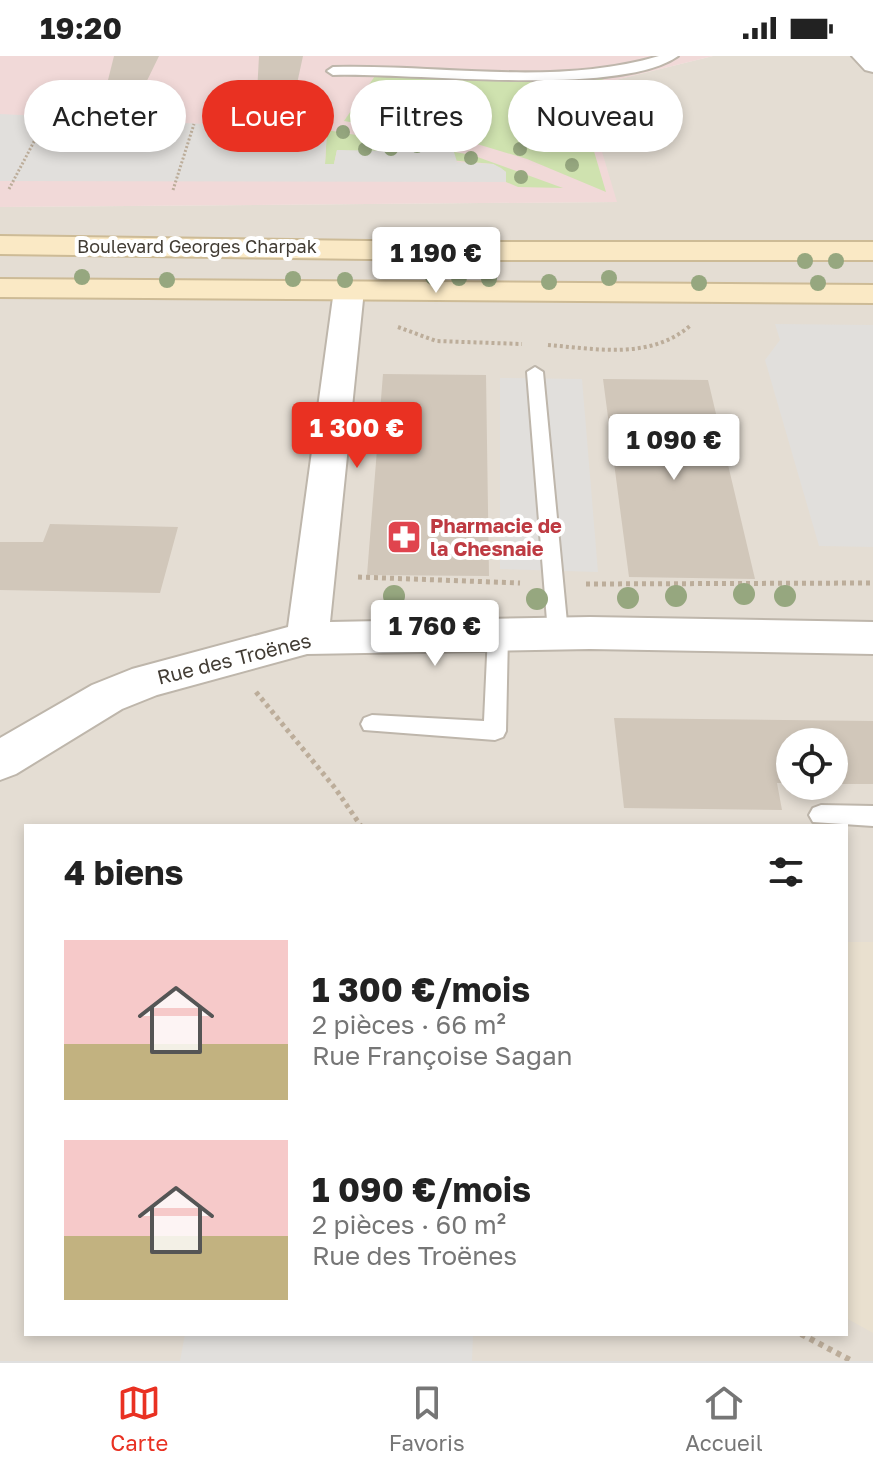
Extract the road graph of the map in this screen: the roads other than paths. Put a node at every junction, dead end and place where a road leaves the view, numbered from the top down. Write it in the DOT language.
graph roads {
  1 [pos="672,56"];
  2 [pos="864,56"];
  3 [pos="873,65"];
  4 [pos="333,71"];
  5 [pos="0,245"];
  6 [pos="873,251"];
  7 [pos="0,266"];
  8 [pos="873,271"];
  9 [pos="0,288"];
  10 [pos="349,290"];
  11 [pos="873,294"];
  12 [pos="535,372"];
  13 [pos="558,633"];
  14 [pos="498,634"];
  15 [pos="307,638"];
  16 [pos="873,638"];
  17 [pos="372,724"];
  18 [pos="0,761"];
  19 [pos="821,815"];
  20 [pos="873,816"];
  1 -- 4 [label="lane"];
  2 -- 3 [label="street"];
  5 -- 6 [label="main road, Boulevard Georges Charpak"];
  7 -- 8 [label="main road, Boulevard Georges Charpak"];
  9 -- 10 [label="main road, Boulevard Georges Charpak"];
  10 -- 11 [label="main road, Boulevard Georges Charpak"];
  10 -- 15 [label="street"];
  12 -- 13 [label="lane"];
  13 -- 14 [label="street, Rue des Troënes"];
  13 -- 16 [label="street, Rue des Troënes"];
  14 -- 15 [label="street, Rue des Troënes"];
  14 -- 17 [label="lane"];
  15 -- 18 [label="street, Rue des Troënes"];
  19 -- 20 [label="lane"];
}
